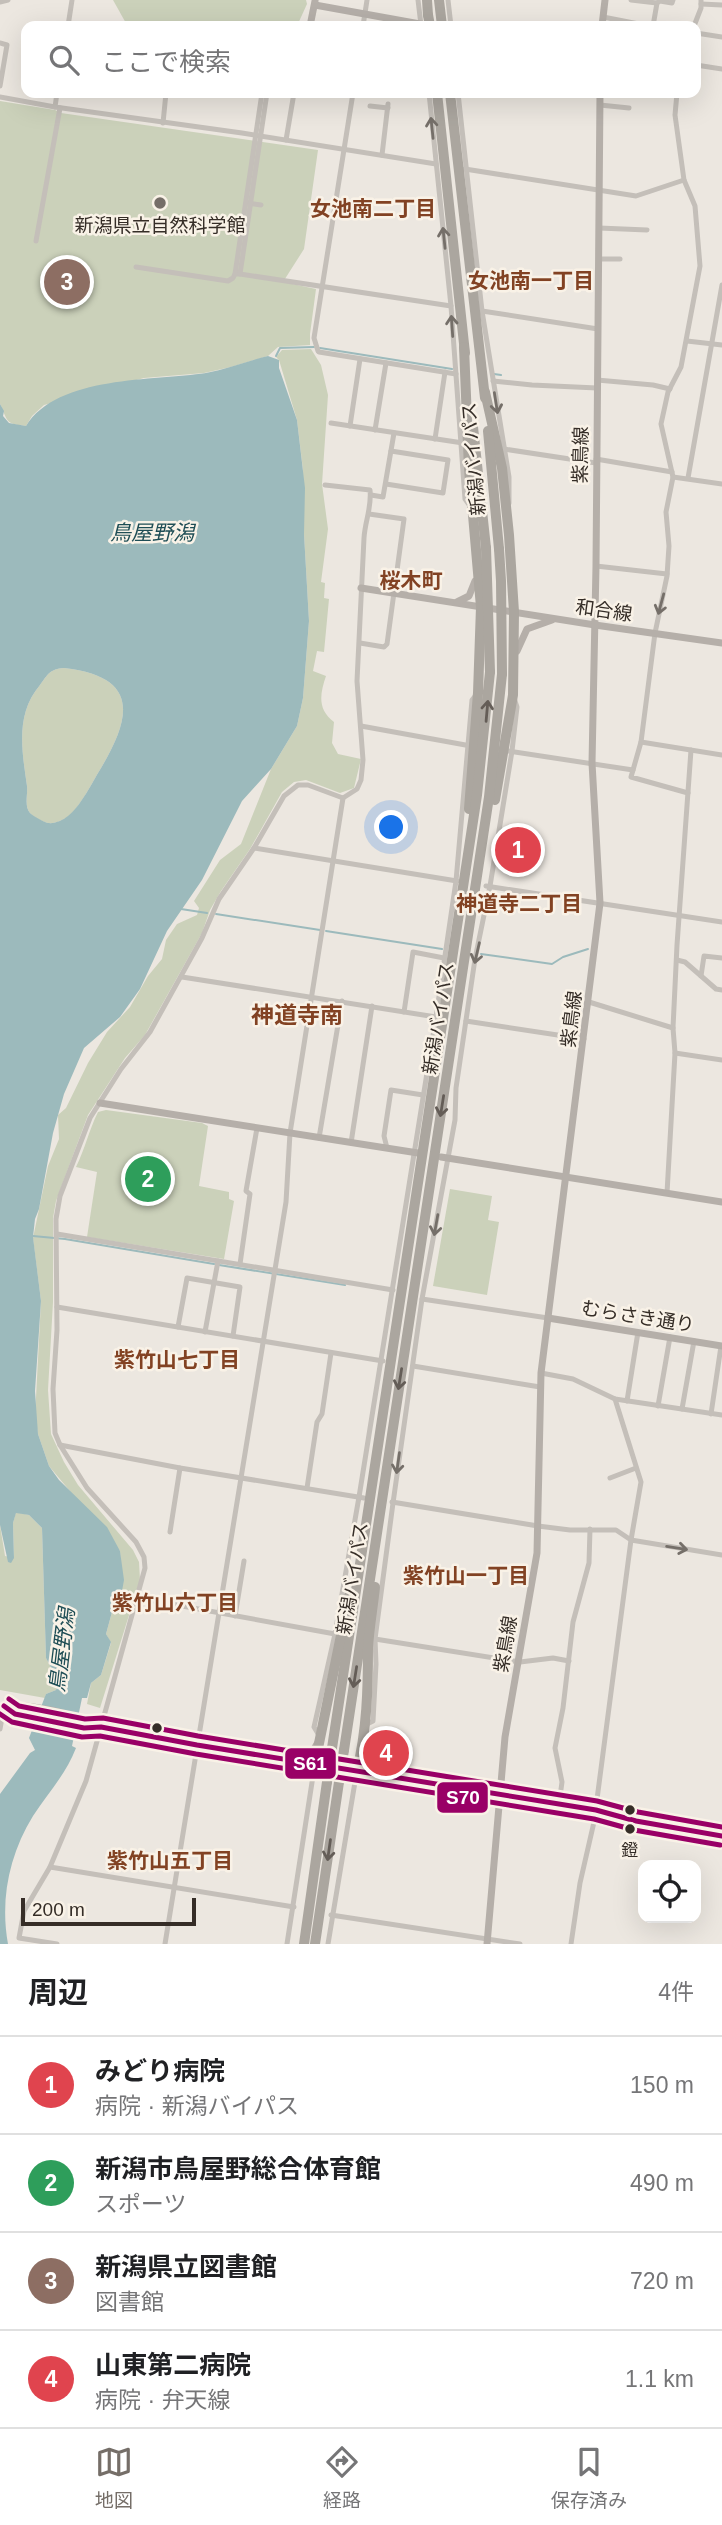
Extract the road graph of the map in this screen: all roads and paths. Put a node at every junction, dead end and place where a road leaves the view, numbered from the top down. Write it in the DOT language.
graph roads {
  1 [pos="8,0"];
  2 [pos="72,0"];
  3 [pos="367,0"];
  4 [pos="418,0"];
  5 [pos="427,0"];
  6 [pos="439,0"];
  7 [pos="448,0"];
  8 [pos="605,0"];
  9 [pos="631,0"];
  10 [pos="673,0"];
  11 [pos="659,1"];
  12 [pos="0,2"];
  13 [pos="315,2"];
  14 [pos="701,2"];
  15 [pos="722,5"];
  16 [pos="365,14"];
  17 [pos="603,17"];
  18 [pos="69,21"];
  19 [pos="310,21"];
  20 [pos="364,21"];
  21 [pos="401,21"];
  22 [pos="424,21"];
  23 [pos="427,21"];
  24 [pos="441,21"];
  25 [pos="450,21"];
  26 [pos="603,21"];
  27 [pos="624,21"];
  28 [pos="653,21"];
  29 [pos="695,21"];
  30 [pos="701,34"];
  31 [pos="722,37"];
  32 [pos="0,43"];
  33 [pos="701,66"];
  34 [pos="722,69"];
  35 [pos="0,86"];
  36 [pos="0,97"];
  37 [pos="57,98"];
  38 [pos="166,98"];
  39 [pos="263,98"];
  40 [pos="293,98"];
  41 [pos="352,98"];
  42 [pos="430,98"];
  43 [pos="438,98"];
  44 [pos="451,98"];
  45 [pos="459,98"];
  46 [pos="600,98"];
  47 [pos="677,98"];
  48 [pos="600,105"];
  49 [pos="370,106"];
  50 [pos="57,107"];
  51 [pos="629,108"];
  52 [pos="163,123"];
  53 [pos="257,135"];
  54 [pos="286,140"];
  55 [pos="344,150"];
  56 [pos="382,155"];
  57 [pos="436,163"];
  58 [pos="466,169"];
  59 [pos="684,180"];
  60 [pos="599,190"];
  61 [pos="247,203"];
  62 [pos="261,205"];
  63 [pos="599,228"];
  64 [pos="647,230"];
  65 [pos="36,241"];
  66 [pos="598,259"];
  67 [pos="620,259"];
  68 [pos="136,267"];
  69 [pos="237,274"];
  70 [pos="323,285"];
  71 [pos="722,285"];
  72 [pos="452,306"];
  73 [pos="482,311"];
  74 [pos="598,329"];
  75 [pos="687,341"];
  76 [pos="712,343"];
  77 [pos="722,345"];
  78 [pos="464,347"];
  79 [pos="360,359"];
  80 [pos="386,363"];
  81 [pos="445,372"];
  82 [pos="456,374"];
  83 [pos="493,381"];
  84 [pos="597,384"];
  85 [pos="670,389"];
  86 [pos="485,392"];
  87 [pos="331,423"];
  88 [pos="350,426"];
  89 [pos="375,430"];
  90 [pos="394,433"];
  91 [pos="435,439"];
  92 [pos="462,443"];
  93 [pos="502,449"];
  94 [pos="391,451"];
  95 [pos="596,461"];
  96 [pos="673,474"];
  97 [pos="688,478"];
  98 [pos="386,484"];
  99 [pos="722,484"];
  100 [pos="325,485"];
  101 [pos="371,495"];
  102 [pos="472,508"];
  103 [pos="507,513"];
  104 [pos="369,514"];
  105 [pos="510,551"];
  106 [pos="596,566"];
  107 [pos="478,570"];
  108 [pos="667,574"];
  109 [pos="361,588"];
  110 [pos="395,594"];
  111 [pos="453,602"];
  112 [pos="481,607"];
  113 [pos="514,612"];
  114 [pos="556,619"];
  115 [pos="595,625"];
  116 [pos="654,633"];
  117 [pos="360,643"];
  118 [pos="722,643"];
  119 [pos="480,656"];
  120 [pos="513,671"];
  121 [pos="478,692"];
  122 [pos="513,695"];
  123 [pos="361,726"];
  124 [pos="641,742"];
  125 [pos="470,746"];
  126 [pos="691,750"];
  127 [pos="510,751"];
  128 [pos="722,755"];
  129 [pos="592,763"];
  130 [pos="633,770"];
  131 [pos="688,793"];
  132 [pos="343,797"];
  133 [pos="254,848"];
  134 [pos="467,859"];
  135 [pos="333,861"];
  136 [pos="458,881"];
  137 [pos="488,886"];
  138 [pos="600,903"];
  139 [pos="679,915"];
  140 [pos="471,918"];
  141 [pos="722,922"];
  142 [pos="444,958"];
  143 [pos="722,958"];
  144 [pos="677,960"];
  145 [pos="701,975"];
  146 [pos="181,977"];
  147 [pos="722,990"];
  148 [pos="311,996"];
  149 [pos="342,1001"];
  150 [pos="589,1002"];
  151 [pos="372,1006"];
  152 [pos="404,1012"];
  153 [pos="436,1017"];
  154 [pos="466,1021"];
  155 [pos="673,1028"];
  156 [pos="584,1038"];
  157 [pos="675,1053"];
  158 [pos="722,1060"];
  159 [pos="423,1095"];
  160 [pos="100,1103"];
  161 [pos="257,1128"];
  162 [pos="290,1133"];
  163 [pos="319,1138"];
  164 [pos="351,1143"];
  165 [pos="387,1148"];
  166 [pos="416,1153"];
  167 [pos="444,1157"];
  168 [pos="566,1178"];
  169 [pos="667,1194"];
  170 [pos="722,1202"];
  171 [pos="57,1237"];
  172 [pos="218,1261"];
  173 [pos="240,1264"];
  174 [pos="274,1270"];
  175 [pos="214,1283"];
  176 [pos="393,1290"];
  177 [pos="422,1299"];
  178 [pos="57,1307"];
  179 [pos="548,1318"];
  180 [pos="178,1327"];
  181 [pos="205,1332"];
  182 [pos="638,1332"];
  183 [pos="233,1336"];
  184 [pos="670,1338"];
  185 [pos="263,1341"];
  186 [pos="694,1341"];
  187 [pos="722,1346"];
  188 [pos="331,1353"];
  189 [pos="383,1361"];
  190 [pos="412,1366"];
  191 [pos="541,1373"];
  192 [pos="540,1387"];
  193 [pos="615,1399"];
  194 [pos="627,1401"];
  195 [pos="658,1406"];
  196 [pos="682,1409"];
  197 [pos="711,1414"];
  198 [pos="722,1416"];
  199 [pos="60,1445"];
  200 [pos="180,1468"];
  201 [pos="636,1468"];
  202 [pos="240,1478"];
  203 [pos="610,1478"];
  204 [pos="307,1488"];
  205 [pos="362,1498"];
  206 [pos="389,1502"];
  207 [pos="538,1526"];
  208 [pos="590,1529"];
  209 [pos="170,1532"];
  210 [pos="364,1538"];
  211 [pos="631,1540"];
  212 [pos="376,1541"];
  213 [pos="722,1555"];
  214 [pos="244,1561"];
  215 [pos="138,1598"];
  216 [pos="220,1613"];
  217 [pos="235,1616"];
  218 [pos="335,1634"];
  219 [pos="375,1639"];
  220 [pos="569,1661"];
  221 [pos="518,1662"];
  222 [pos="2,1706"];
  223 [pos="364,1726"];
  224 [pos="101,1727"];
  225 [pos="0,1729"];
  226 [pos="320,1737"];
  227 [pos="197,1745"];
  228 [pos="282,1758"];
  229 [pos="316,1763"];
  230 [pos="357,1770"];
  231 [pos="501,1795"];
  232 [pos="559,1804"];
  233 [pos="596,1810"];
  234 [pos="722,1826"];
  235 [pos="722,1836"];
  236 [pos="50,1867"];
  237 [pos="174,1888"];
  238 [pos="294,1907"];
  239 [pos="331,1915"];
  240 [pos="487,1942"];
  241 [pos="57,1944"];
  242 [pos="165,1944"];
  243 [pos="287,1944"];
  244 [pos="302,1944"];
  245 [pos="315,1944"];
  246 [pos="328,1944"];
  247 [pos="520,1944"];
  248 [pos="571,1944"];
  1 -- 12 [label="street"];
  2 -- 18 [label="street"];
  3 -- 16 [label="street"];
  4 -- 22 [label="street"];
  5 -- 23 [label="highway, bridge"];
  6 -- 24 [label="highway"];
  7 -- 25 [label="street"];
  8 -- 17 [label="street"];
  9 -- 11 [label="street"];
  10 -- 11 [label="street"];
  11 -- 28 [label="street"];
  13 -- 16 [label="street"];
  13 -- 19 [label="street"];
  14 -- 15 [label="street"];
  14 -- 29 [label="street"];
  16 -- 20 [label="street"];
  16 -- 21 [label="street"];
  17 -- 26 [label="street"];
  17 -- 27 [label="street"];
  30 -- 31 [label="street"];
  32 -- 35 [label="street"];
  33 -- 34 [label="street"];
  36 -- 50 [label="street"];
  37 -- 50 [label="street"];
  38 -- 52 [label="street"];
  39 -- 53 [label="street"];
  40 -- 54 [label="street"];
  41 -- 55 [label="street"];
  57 -- 42 [label="street, one-way"];
  43 -- 78 [label="highway, 新潟バイパス"];
  44 -- 86 [label="highway, 新潟バイパス"];
  45 -- 58 [label="street"];
  46 -- 48 [label="street, 紫鳥線"];
  47 -- 59 [label="street"];
  48 -- 51 [label="street"];
  48 -- 60 [label="street, 紫鳥線"];
  49 -- 56 [label="street"];
  50 -- 52 [label="street"];
  50 -- 65 [label="street"];
  52 -- 53 [label="street"];
  53 -- 54 [label="street"];
  53 -- 61 [label="street"];
  54 -- 55 [label="street"];
  55 -- 56 [label="street"];
  55 -- 70 [label="street"];
  56 -- 57 [label="street"];
  72 -- 57 [label="street, one-way"];
  58 -- 60 [label="street"];
  58 -- 73 [label="street"];
  59 -- 60 [label="street"];
  59 -- 75 [label="street"];
  60 -- 63 [label="street, 紫鳥線"];
  61 -- 62 [label="street"];
  61 -- 69 [label="street"];
  63 -- 64 [label="street"];
  63 -- 66 [label="street, 紫鳥線"];
  66 -- 67 [label="street"];
  66 -- 74 [label="street, 紫鳥線"];
  68 -- 69 [label="street"];
  69 -- 70 [label="street"];
  70 -- 72 [label="street"];
  70 -- 79 [label="street"];
  71 -- 76 [label="street"];
  82 -- 72 [label="street, one-way"];
  73 -- 74 [label="street"];
  73 -- 83 [label="street"];
  74 -- 84 [label="street, 紫鳥線"];
  75 -- 76 [label="street"];
  75 -- 85 [label="street"];
  76 -- 77 [label="street"];
  76 -- 97 [label="street"];
  78 -- 102 [label="highway"];
  134 -- 78 [label="highway, 新潟バイパス, one-way, bridge"];
  79 -- 80 [label="street"];
  79 -- 88 [label="street"];
  80 -- 81 [label="street"];
  80 -- 89 [label="street"];
  81 -- 82 [label="street"];
  81 -- 91 [label="street"];
  82 -- 92 [label="street"];
  83 -- 84 [label="street"];
  83 -- 93 [label="street, one-way"];
  84 -- 85 [label="street"];
  84 -- 95 [label="street, 紫鳥線"];
  85 -- 96 [label="street"];
  86 -- 103 [label="highway"];
  86 -- 140 [label="highway, 新潟バイパス, bridge"];
  87 -- 88 [label="street"];
  88 -- 89 [label="street"];
  89 -- 90 [label="street"];
  90 -- 91 [label="street"];
  90 -- 94 [label="street"];
  91 -- 92 [label="street"];
  92 -- 102 [label="street"];
  93 -- 95 [label="street"];
  93 -- 103 [label="street"];
  94 -- 98 [label="street"];
  94 -- 98 [label="street"];
  95 -- 96 [label="street"];
  95 -- 106 [label="street, 紫鳥線"];
  96 -- 97 [label="street"];
  96 -- 108 [label="street"];
  97 -- 99 [label="street"];
  98 -- 101 [label="street"];
  100 -- 101 [label="street"];
  101 -- 104 [label="street"];
  102 -- 107 [label="highway"];
  103 -- 105 [label="highway"];
  104 -- 109 [label="street"];
  104 -- 110 [label="street"];
  105 -- 112 [label="highway"];
  105 -- 113 [label="highway"];
  106 -- 108 [label="street"];
  106 -- 115 [label="street, 紫鳥線"];
  107 -- 111 [label="street"];
  107 -- 112 [label="highway"];
  108 -- 116 [label="street, one-way"];
  109 -- 110 [label="street, 和合線"];
  109 -- 117 [label="street"];
  110 -- 111 [label="street, 和合線"];
  110 -- 117 [label="street"];
  111 -- 112 [label="street, 和合線"];
  112 -- 113 [label="street, 和合線"];
  112 -- 119 [label="highway"];
  113 -- 114 [label="street, 和合線"];
  113 -- 119 [label="highway"];
  113 -- 120 [label="highway"];
  114 -- 115 [label="street, 和合線"];
  114 -- 120 [label="street"];
  115 -- 116 [label="street, 和合線"];
  115 -- 129 [label="street, 紫鳥線"];
  116 -- 118 [label="street, 和合線"];
  116 -- 124 [label="street"];
  117 -- 123 [label="street"];
  119 -- 121 [label="highway"];
  120 -- 122 [label="highway"];
  121 -- 125 [label="street"];
  121 -- 134 [label="highway"];
  122 -- 127 [label="street"];
  122 -- 140 [label="highway"];
  123 -- 125 [label="street"];
  123 -- 132 [label="street"];
  124 -- 126 [label="street"];
  124 -- 130 [label="street"];
  125 -- 136 [label="street"];
  126 -- 128 [label="street"];
  126 -- 131 [label="street"];
  127 -- 129 [label="street"];
  127 -- 137 [label="street"];
  129 -- 130 [label="street"];
  129 -- 138 [label="street, 紫鳥線"];
  130 -- 131 [label="street"];
  131 -- 139 [label="street"];
  132 -- 133 [label="street"];
  132 -- 135 [label="street"];
  133 -- 135 [label="street"];
  133 -- 146 [label="street"];
  134 -- 210 [label="highway, 新潟バイパス"];
  135 -- 136 [label="street"];
  135 -- 148 [label="street"];
  136 -- 142 [label="street"];
  137 -- 138 [label="street"];
  137 -- 154 [label="street, one-way"];
  138 -- 139 [label="street"];
  138 -- 150 [label="street, 紫鳥線"];
  139 -- 141 [label="street"];
  139 -- 144 [label="street"];
  140 -- 212 [label="highway, 新潟バイパス, one-way"];
  142 -- 152 [label="street"];
  142 -- 153 [label="street"];
  143 -- 145 [label="street"];
  144 -- 145 [label="street"];
  144 -- 155 [label="street"];
  145 -- 147 [label="street"];
  146 -- 148 [label="street"];
  146 -- 160 [label="street"];
  148 -- 149 [label="street"];
  148 -- 162 [label="street"];
  149 -- 151 [label="street"];
  149 -- 163 [label="street"];
  150 -- 155 [label="street"];
  150 -- 156 [label="street, 紫鳥線"];
  151 -- 152 [label="street"];
  151 -- 164 [label="street"];
  152 -- 153 [label="street"];
  153 -- 159 [label="street"];
  154 -- 156 [label="street"];
  154 -- 167 [label="street"];
  155 -- 157 [label="street"];
  156 -- 168 [label="street, 紫鳥線"];
  157 -- 158 [label="street"];
  157 -- 169 [label="street"];
  159 -- 165 [label="street"];
  159 -- 166 [label="street"];
  160 -- 161 [label="street"];
  160 -- 171 [label="street"];
  161 -- 162 [label="street"];
  161 -- 173 [label="street"];
  162 -- 163 [label="street"];
  162 -- 174 [label="street"];
  163 -- 164 [label="street"];
  164 -- 165 [label="street"];
  165 -- 166 [label="street"];
  166 -- 176 [label="street"];
  167 -- 168 [label="street"];
  167 -- 177 [label="street, one-way"];
  168 -- 169 [label="street"];
  168 -- 179 [label="street, 紫鳥線"];
  169 -- 170 [label="street"];
  171 -- 172 [label="street"];
  171 -- 178 [label="street"];
  172 -- 173 [label="street"];
  172 -- 175 [label="street"];
  173 -- 174 [label="street"];
  174 -- 176 [label="street"];
  174 -- 185 [label="street"];
  175 -- 180 [label="street"];
  175 -- 181 [label="street"];
  175 -- 183 [label="street"];
  176 -- 189 [label="street"];
  177 -- 179 [label="street"];
  177 -- 190 [label="street"];
  178 -- 180 [label="street"];
  178 -- 199 [label="street"];
  179 -- 182 [label="street, むらさき通り"];
  179 -- 191 [label="street, 紫鳥線"];
  180 -- 181 [label="street"];
  181 -- 183 [label="street"];
  182 -- 184 [label="street, むらさき通り"];
  182 -- 194 [label="street"];
  183 -- 185 [label="street"];
  184 -- 186 [label="street, むらさき通り"];
  184 -- 195 [label="street"];
  185 -- 188 [label="street"];
  185 -- 202 [label="street"];
  186 -- 187 [label="street, むらさき通り"];
  186 -- 196 [label="street"];
  187 -- 197 [label="street"];
  188 -- 189 [label="street"];
  188 -- 204 [label="street"];
  189 -- 205 [label="street"];
  190 -- 192 [label="street"];
  190 -- 206 [label="street, one-way"];
  191 -- 192 [label="street, 紫鳥線"];
  191 -- 193 [label="street"];
  192 -- 207 [label="street, 紫鳥線"];
  193 -- 194 [label="street"];
  193 -- 201 [label="street"];
  194 -- 195 [label="street"];
  195 -- 196 [label="street"];
  196 -- 197 [label="street"];
  197 -- 198 [label="street"];
  199 -- 200 [label="street"];
  199 -- 215 [label="street"];
  200 -- 202 [label="street"];
  200 -- 209 [label="street"];
  201 -- 203 [label="street"];
  201 -- 211 [label="street"];
  202 -- 204 [label="street"];
  202 -- 216 [label="street"];
  204 -- 205 [label="street"];
  205 -- 218 [label="street"];
  206 -- 207 [label="street"];
  206 -- 219 [label="street"];
  207 -- 208 [label="street"];
  207 -- 221 [label="street, 紫鳥線"];
  208 -- 211 [label="street"];
  208 -- 220 [label="street"];
  210 -- 226 [label="highway"];
  210 -- 244 [label="highway, 新潟バイパス, bridge"];
  211 -- 213 [label="street, one-way"];
  211 -- 233 [label="street"];
  212 -- 223 [label="highway"];
  212 -- 245 [label="highway, 新潟バイパス, one-way, bridge"];
  214 -- 217 [label="street"];
  215 -- 216 [label="street"];
  215 -- 224 [label="street"];
  216 -- 217 [label="street"];
  216 -- 227 [label="street"];
  217 -- 218 [label="street"];
  218 -- 226 [label="street"];
  219 -- 221 [label="street"];
  219 -- 223 [label="street"];
  220 -- 221 [label="street"];
  220 -- 232 [label="street"];
  221 -- 231 [label="street, 紫鳥線"];
  222 -- 224 [label="street"];
  222 -- 224 [label="street"];
  222 -- 225 [label="street"];
  223 -- 230 [label="highway"];
  224 -- 227 [label="street"];
  224 -- 236 [label="street"];
  226 -- 228 [label="street"];
  226 -- 229 [label="highway"];
  227 -- 228 [label="street"];
  227 -- 237 [label="street"];
  228 -- 229 [label="street"];
  229 -- 230 [label="street"];
  229 -- 238 [label="street"];
  230 -- 231 [label="street"];
  230 -- 239 [label="street"];
  231 -- 232 [label="street"];
  231 -- 240 [label="street, 紫鳥線"];
  232 -- 233 [label="street"];
  233 -- 234 [label="street"];
  233 -- 235 [label="street"];
  233 -- 248 [label="street"];
  236 -- 237 [label="street"];
  236 -- 241 [label="street"];
  237 -- 238 [label="street"];
  237 -- 242 [label="street"];
  238 -- 243 [label="street"];
  239 -- 240 [label="street"];
  239 -- 246 [label="street"];
  240 -- 247 [label="street"];
}
